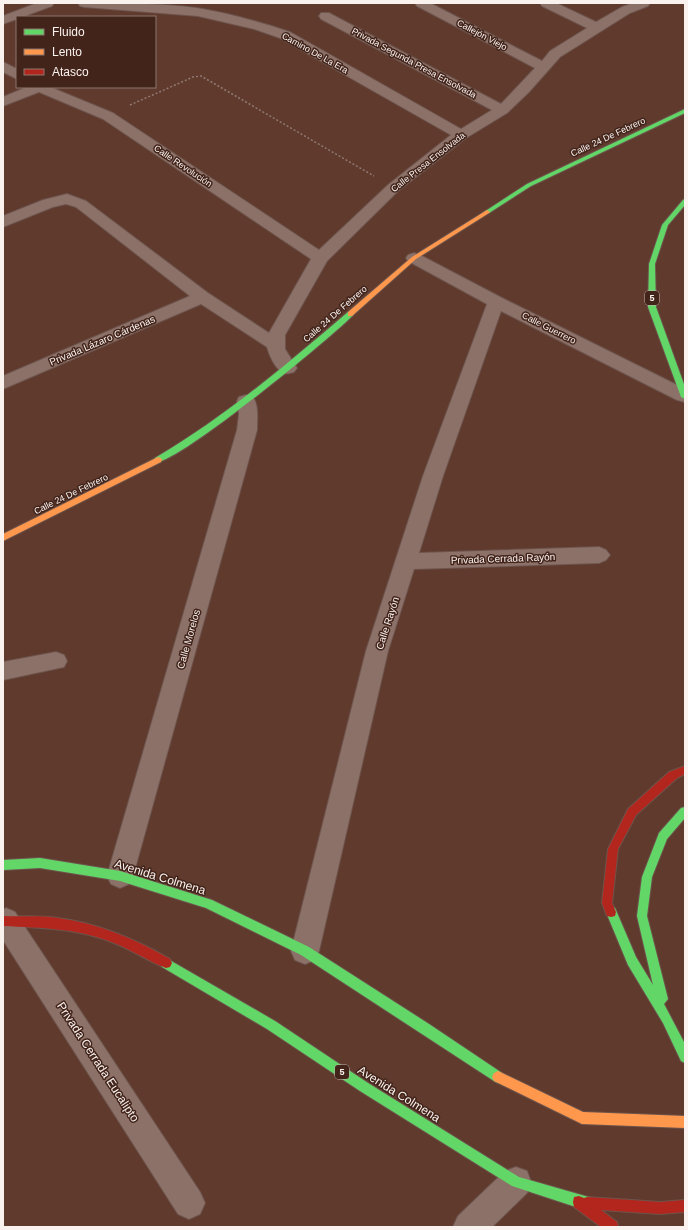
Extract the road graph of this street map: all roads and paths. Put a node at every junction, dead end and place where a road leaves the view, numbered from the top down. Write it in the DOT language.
graph roads {
  1 [pos="10,3"];
  2 [pos="48,3"];
  3 [pos="84,3"];
  4 [pos="211,3"];
  5 [pos="421,3"];
  6 [pos="546,3"];
  7 [pos="644,3"];
  8 [pos="29,10"];
  9 [pos="198,12"];
  10 [pos="325,16"];
  11 [pos="3,20"];
  12 [pos="596,27"];
  13 [pos="3,66"];
  14 [pos="543,67"];
  15 [pos="16,74"];
  16 [pos="37,88"];
  17 [pos="41,88"];
  18 [pos="3,102"];
  19 [pos="502,110"];
  20 [pos="685,111"];
  21 [pos="108,116"];
  22 [pos="461,135"];
  23 [pos="393,188"];
  24 [pos="685,201"];
  25 [pos="3,222"];
  26 [pos="320,258"];
  27 [pos="414,258"];
  28 [pos="202,297"];
  29 [pos="496,302"];
  30 [pos="274,344"];
  31 [pos="288,368"];
  32 [pos="3,383"];
  33 [pos="685,396"];
  34 [pos="246,401"];
  35 [pos="3,538"];
  36 [pos="599,555"];
  37 [pos="406,561"];
  38 [pos="56,661"];
  39 [pos="3,671"];
  40 [pos="685,770"];
  41 [pos="685,811"];
  42 [pos="3,865"];
  43 [pos="120,876"];
  44 [pos="5,921"];
  45 [pos="305,951"];
  46 [pos="667,1019"];
  47 [pos="685,1056"];
  48 [pos="685,1122"];
  49 [pos="516,1182"];
  50 [pos="579,1202"];
  51 [pos="189,1203"];
  52 [pos="685,1206"];
  53 [pos="469,1227"];
  54 [pos="612,1227"];
  1 -- 8 [label="street"];
  2 -- 8 [label="street"];
  3 -- 9 [label="street, Camino De La Era"];
  4 -- 9 [label="street"];
  5 -- 14 [label="street, Callejón Viejo"];
  6 -- 12 [label="street"];
  7 -- 12 [label="street, Calle Presa Ensolvada"];
  8 -- 11 [label="street"];
  9 -- 22 [label="street, Camino De La Era"];
  10 -- 19 [label="street, Privada Segunda Presa Ensolvada"];
  12 -- 14 [label="street, Calle Presa Ensolvada"];
  13 -- 15 [label="street"];
  14 -- 19 [label="street, Calle Presa Ensolvada"];
  16 -- 18 [label="street"];
  17 -- 21 [label="street, Calle Revolución"];
  19 -- 22 [label="street, Calle Presa Ensolvada"];
  20 -- 27 [label="main road, Calle 24 De Febrero"];
  21 -- 23 [label="path"];
  21 -- 26 [label="street, Calle Revolución"];
  22 -- 23 [label="street, Calle Presa Ensolvada"];
  23 -- 26 [label="street, Calle Presa Ensolvada"];
  24 -- 33 [label="main road, 5"];
  25 -- 28 [label="street"];
  26 -- 30 [label="street, Calle Presa Ensolvada"];
  27 -- 29 [label="street, Calle Guerrero"];
  27 -- 31 [label="main road, Calle 24 De Febrero"];
  28 -- 30 [label="street"];
  28 -- 32 [label="street, Privada Lázaro Cárdenas"];
  29 -- 33 [label="street, Calle Guerrero"];
  29 -- 37 [label="street, Calle Rayón"];
  30 -- 31 [label="street"];
  31 -- 34 [label="main road, Calle 24 De Febrero"];
  34 -- 35 [label="main road, Calle 24 De Febrero"];
  34 -- 43 [label="street, Calle Morelos"];
  36 -- 37 [label="street, Privada Cerrada Rayón"];
  37 -- 45 [label="street, Calle Rayón"];
  38 -- 39 [label="street"];
  40 -- 46 [label="main road"];
  41 -- 46 [label="main road"];
  42 -- 43 [label="main road, Avenida Colmena"];
  43 -- 45 [label="main road, Avenida Colmena"];
  44 -- 49 [label="main road, Avenida Colmena / 5"];
  44 -- 51 [label="street, Privada Cerrada Eucalipto"];
  45 -- 48 [label="main road, Avenida Colmena"];
  46 -- 47 [label="main road"];
  49 -- 50 [label="main road, Avenida Colmena / 5"];
  49 -- 53 [label="street"];
  50 -- 52 [label="main road, Avenida Colmena / 5"];
  50 -- 54 [label="main road"];
}
